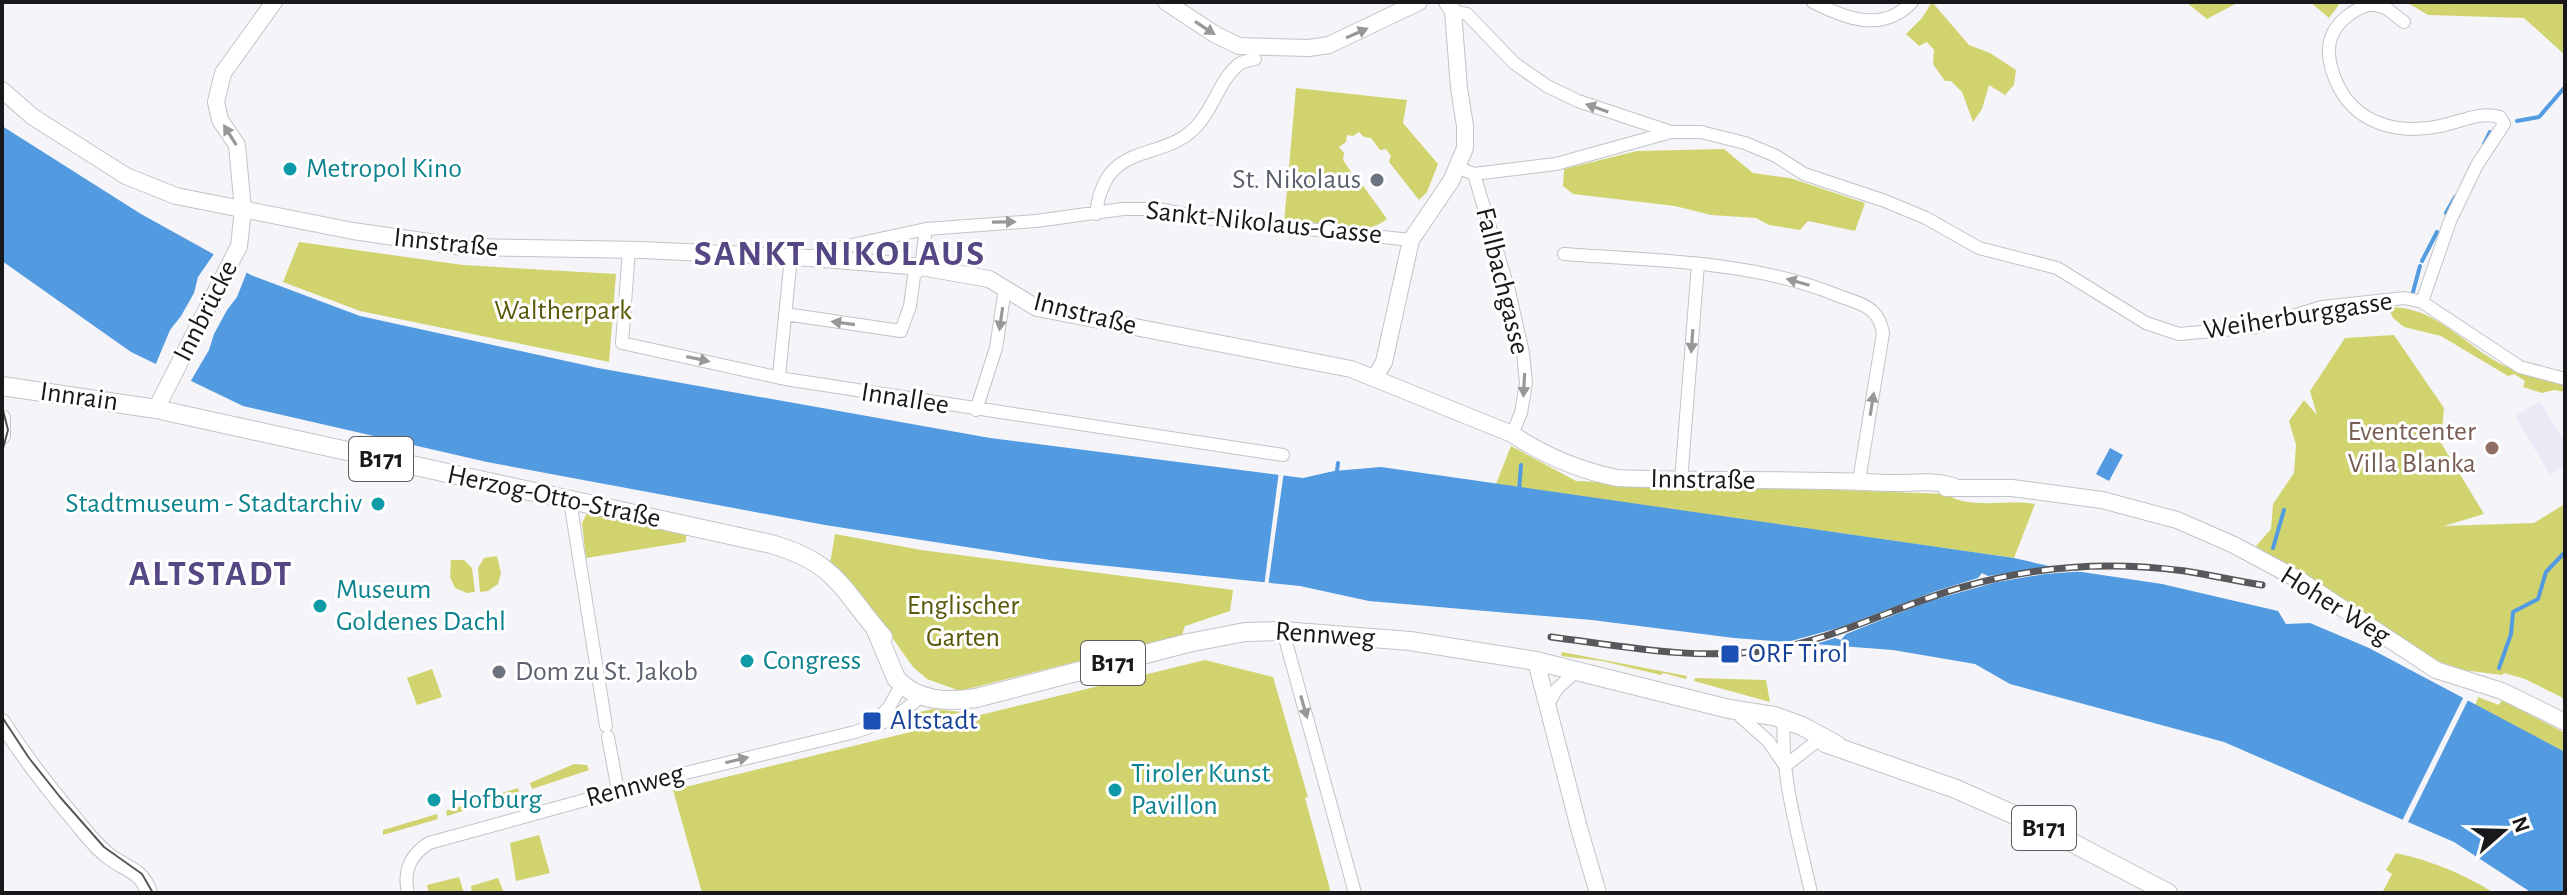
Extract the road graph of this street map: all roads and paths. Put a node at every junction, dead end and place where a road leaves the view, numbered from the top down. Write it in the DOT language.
graph roads {
  1 [pos="274,2"];
  2 [pos="1166,2"];
  3 [pos="1419,2"];
  4 [pos="1813,2"];
  5 [pos="1912,2"];
  6 [pos="1449,4"];
  7 [pos="2404,22"];
  8 [pos="1255,59"];
  9 [pos="2,90"];
  10 [pos="1671,132"];
  11 [pos="1466,171"];
  12 [pos="243,210"];
  13 [pos="1096,214"];
  14 [pos="926,229"];
  15 [pos="1411,240"];
  16 [pos="629,250"];
  17 [pos="1564,254"];
  18 [pos="791,257"];
  19 [pos="811,258"];
  20 [pos="1698,264"];
  21 [pos="921,267"];
  22 [pos="1005,289"];
  23 [pos="2422,302"];
  24 [pos="785,314"];
  25 [pos="779,376"];
  26 [pos="1375,377"];
  27 [pos="2565,379"];
  28 [pos="2,386"];
  29 [pos="156,409"];
  30 [pos="976,410"];
  31 [pos="2,418"];
  32 [pos="1512,434"];
  33 [pos="2,436"];
  34 [pos="1283,455"];
  35 [pos="1681,481"];
  36 [pos="1859,481"];
  37 [pos="2102,500"];
  38 [pos="570,501"];
  39 [pos="875,628"];
  40 [pos="1283,631"];
  41 [pos="1536,661"];
  42 [pos="1576,671"];
  43 [pos="902,684"];
  44 [pos="923,695"];
  45 [pos="1548,704"];
  46 [pos="1735,713"];
  47 [pos="2,722"];
  48 [pos="2565,722"];
  49 [pos="1784,725"];
  50 [pos="870,727"];
  51 [pos="1817,741"];
  52 [pos="1837,745"];
  53 [pos="1785,766"];
  54 [pos="618,791"];
  55 [pos="149,893"];
  56 [pos="408,893"];
  57 [pos="1355,893"];
  58 [pos="1598,893"];
  59 [pos="1811,893"];
  60 [pos="2168,893"];
  12 -- 1 [label="street, Innbrücke, one-way"];
  2 -- 3 [label="street, one-way"];
  4 -- 5 [label="street"];
  10 -- 6 [label="street, Weiherburggasse, one-way"];
  6 -- 11 [label="street, Fallbachgasse"];
  7 -- 23 [label="street"];
  8 -- 13 [label="street"];
  9 -- 12 [label="street, Innstraße"];
  10 -- 11 [label="street, Weiherburggasse"];
  10 -- 23 [label="street, Weiherburggasse"];
  11 -- 15 [label="street"];
  11 -- 32 [label="street, Fallbachgasse, one-way"];
  12 -- 16 [label="street, Innstraße"];
  12 -- 29 [label="street, Innbrücke"];
  14 -- 13 [label="street, Sankt-Nikolaus-Gasse, one-way"];
  13 -- 15 [label="street, Sankt-Nikolaus-Gasse"];
  14 -- 19 [label="street, Sankt-Nikolaus-Gasse"];
  14 -- 21 [label="street"];
  15 -- 26 [label="street"];
  16 -- 18 [label="street, Innstraße"];
  16 -- 25 [label="street, Innallee, one-way"];
  17 -- 20 [label="street"];
  18 -- 19 [label="street, Innstraße"];
  18 -- 24 [label="street"];
  19 -- 21 [label="street, Innstraße"];
  20 -- 35 [label="street, one-way"];
  36 -- 20 [label="street, one-way"];
  21 -- 22 [label="street, Innstraße"];
  21 -- 24 [label="street, one-way"];
  22 -- 26 [label="street, Innstraße"];
  22 -- 30 [label="street, one-way"];
  23 -- 27 [label="street, Weiherburggasse"];
  24 -- 25 [label="street"];
  25 -- 30 [label="street, Innallee"];
  26 -- 32 [label="street, Innstraße"];
  28 -- 29 [label="main road, Innrain / B171"];
  29 -- 38 [label="main road, Herzog-Otto-Straße / B171"];
  30 -- 34 [label="street, Innallee"];
  31 -- 33 [label="street"];
  32 -- 35 [label="street, Innstraße"];
  35 -- 36 [label="street, Innstraße"];
  36 -- 37 [label="street, Innstraße"];
  37 -- 48 [label="street, Hoher Weg"];
  38 -- 39 [label="main road, Herzog-Otto-Straße / B171"];
  38 -- 54 [label="street"];
  39 -- 43 [label="main road, Herzog-Otto-Straße / B171"];
  39 -- 44 [label="main road, Herzog-Otto-Straße / B171"];
  40 -- 41 [label="main road, Rennweg / B171"];
  40 -- 44 [label="main road, Rennweg / B171"];
  40 -- 57 [label="street, one-way"];
  41 -- 42 [label="main road, Rennweg / B171"];
  41 -- 45 [label="street"];
  42 -- 45 [label="street"];
  42 -- 46 [label="main road, Rennweg / B171"];
  43 -- 44 [label="main road, Rennweg / B171"];
  43 -- 50 [label="street"];
  44 -- 50 [label="street, Rennweg"];
  45 -- 58 [label="street"];
  46 -- 49 [label="main road, Rennweg / B171"];
  46 -- 53 [label="street"];
  47 -- 55 [label="street"];
  49 -- 51 [label="main road, Rennweg / B171"];
  49 -- 52 [label="main road, Rennweg / B171"];
  49 -- 53 [label="street"];
  54 -- 50 [label="street, Rennweg, one-way"];
  51 -- 52 [label="main road, Rennweg / B171"];
  51 -- 53 [label="street"];
  52 -- 60 [label="main road, Rennweg / B171"];
  53 -- 59 [label="street"];
  54 -- 56 [label="street, Rennweg"];
}
